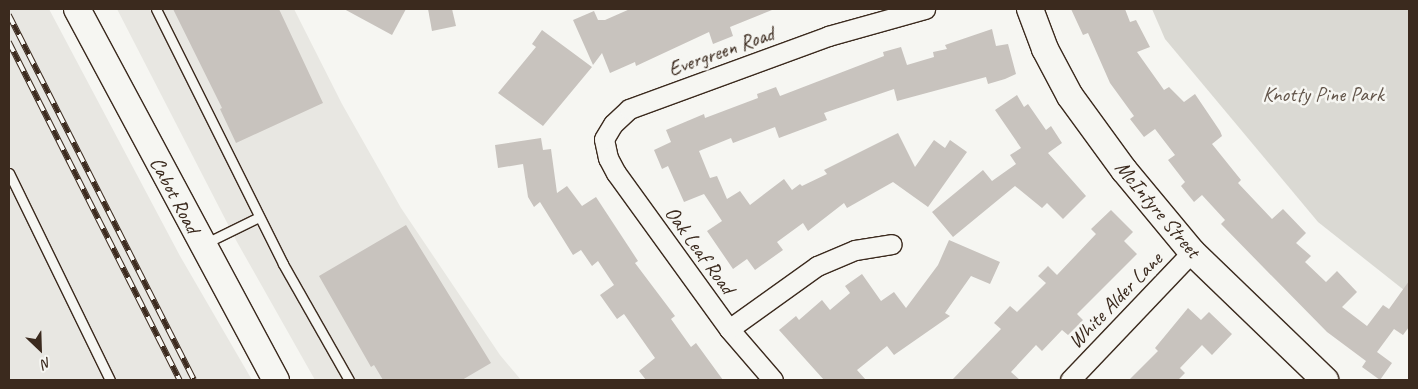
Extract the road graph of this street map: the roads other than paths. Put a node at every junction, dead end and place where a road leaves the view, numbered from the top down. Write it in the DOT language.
graph roads {
  1 [pos="77,9"];
  2 [pos="156,9"];
  3 [pos="925,9"];
  4 [pos="1030,9"];
  5 [pos="604,139"];
  6 [pos="9,173"];
  7 [pos="259,218"];
  8 [pos="892,244"];
  9 [pos="202,246"];
  10 [pos="1192,252"];
  11 [pos="729,329"];
  12 [pos="110,380"];
  13 [pos="276,380"];
  14 [pos="349,380"];
  15 [pos="773,380"];
  16 [pos="1070,380"];
  17 [pos="1325,380"];
  1 -- 9 [label="street, Cabot Road"];
  2 -- 7 [label="lane"];
  3 -- 5 [label="street, Evergreen Road"];
  4 -- 10 [label="street, McIntyre Street"];
  5 -- 11 [label="street, Oak Leaf Road"];
  6 -- 12 [label="lane"];
  7 -- 9 [label="lane"];
  7 -- 14 [label="lane"];
  8 -- 11 [label="street"];
  9 -- 13 [label="street, Cabot Road"];
  10 -- 16 [label="street, White Alder Lane"];
  10 -- 17 [label="street, McIntyre Street"];
  11 -- 15 [label="street, Oak Leaf Road"];
}
